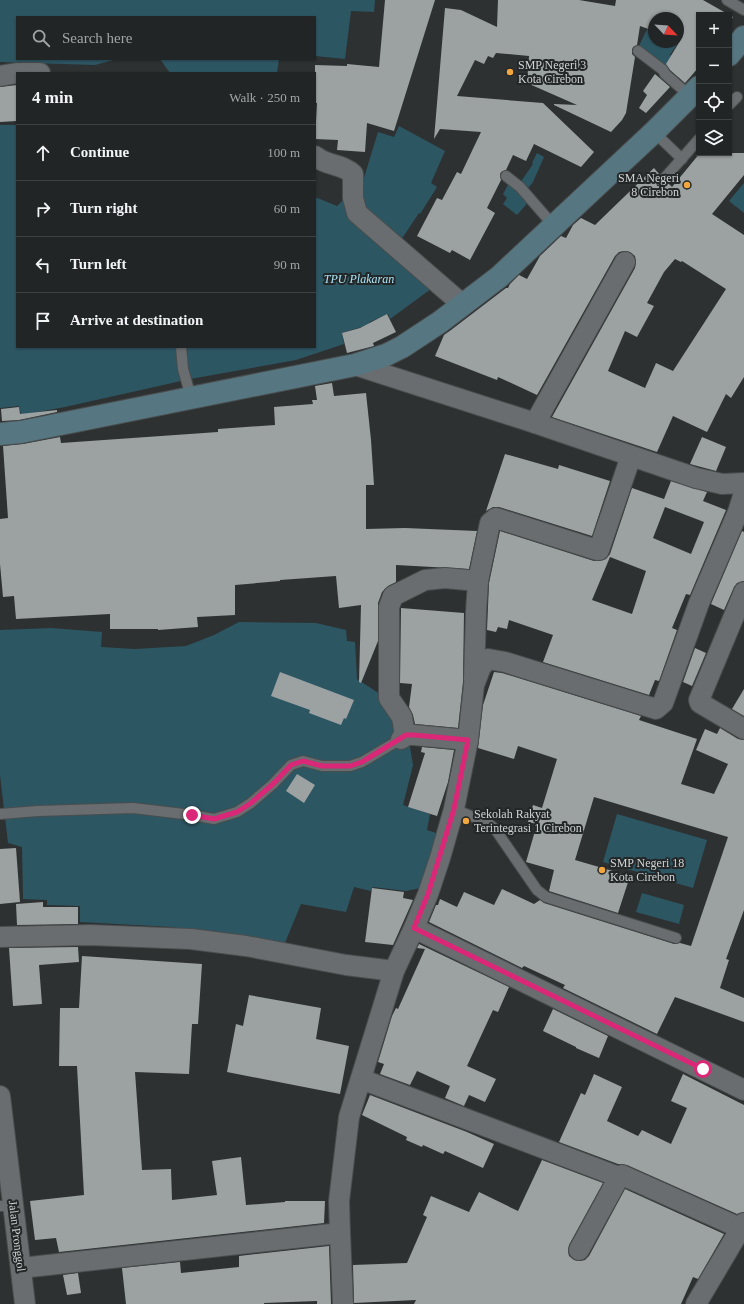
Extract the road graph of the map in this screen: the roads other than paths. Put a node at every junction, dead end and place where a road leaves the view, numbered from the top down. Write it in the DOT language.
graph roads {
  1 [pos="727,0"];
  2 [pos="744,10"];
  3 [pos="744,37"];
  4 [pos="638,51"];
  5 [pos="732,51"];
  6 [pos="16,73"];
  7 [pos="0,76"];
  8 [pos="695,91"];
  9 [pos="737,97"];
  10 [pos="732,102"];
  11 [pos="654,132"];
  12 [pos="696,143"];
  13 [pos="316,157"];
  14 [pos="682,159"];
  15 [pos="506,176"];
  16 [pos="662,181"];
  17 [pos="554,226"];
  18 [pos="625,262"];
  19 [pos="462,304"];
  20 [pos="181,348"];
  21 [pos="355,365"];
  22 [pos="191,398"];
  23 [pos="535,423"];
  24 [pos="0,434"];
  25 [pos="631,456"];
  26 [pos="744,483"];
  27 [pos="744,493"];
  28 [pos="478,581"];
  29 [pos="744,592"];
  30 [pos="474,685"];
  31 [pos="744,729"];
  32 [pos="403,738"];
  33 [pos="468,740"];
  34 [pos="454,809"];
  35 [pos="0,814"];
  36 [pos="414,928"];
  37 [pos="0,937"];
  38 [pos="676,938"];
  39 [pos="394,971"];
  40 [pos="360,1079"];
  41 [pos="744,1090"];
  42 [pos="0,1096"];
  43 [pos="4,1174"];
  44 [pos="619,1176"];
  45 [pos="6,1206"];
  46 [pos="742,1226"];
  47 [pos="340,1233"];
  48 [pos="579,1250"];
  49 [pos="21,1268"];
  50 [pos="25,1304"];
  51 [pos="343,1304"];
  52 [pos="696,1304"];
  1 -- 2 [label="lane"];
  3 -- 5 [label="street"];
  4 -- 8 [label="lane"];
  6 -- 7 [label="street"];
  8 -- 11 [label="street"];
  9 -- 10 [label="lane"];
  11 -- 14 [label="lane"];
  11 -- 17 [label="street"];
  12 -- 14 [label="lane"];
  13 -- 19 [label="street"];
  14 -- 16 [label="lane"];
  15 -- 17 [label="lane"];
  17 -- 19 [label="street"];
  18 -- 23 [label="street"];
  19 -- 21 [label="street"];
  20 -- 22 [label="lane"];
  21 -- 22 [label="street"];
  21 -- 23 [label="street"];
  22 -- 24 [label="street"];
  23 -- 25 [label="street"];
  25 -- 26 [label="street"];
  25 -- 28 [label="street"];
  27 -- 30 [label="street"];
  28 -- 30 [label="street"];
  28 -- 32 [label="street"];
  29 -- 31 [label="street"];
  30 -- 33 [label="street"];
  32 -- 33 [label="street"];
  32 -- 35 [label="lane"];
  33 -- 34 [label="street"];
  34 -- 36 [label="street"];
  34 -- 38 [label="lane"];
  36 -- 39 [label="street"];
  36 -- 41 [label="street"];
  37 -- 39 [label="street"];
  39 -- 40 [label="street"];
  40 -- 44 [label="street"];
  40 -- 47 [label="street"];
  42 -- 43 [label="street, Jalan Pronggol"];
  43 -- 45 [label="street, Jalan Pronggol"];
  44 -- 46 [label="street"];
  44 -- 48 [label="street"];
  45 -- 49 [label="street, Jalan Pronggol"];
  46 -- 52 [label="street"];
  47 -- 49 [label="street"];
  47 -- 51 [label="street"];
  49 -- 50 [label="street, Jalan Pronggol"];
}
